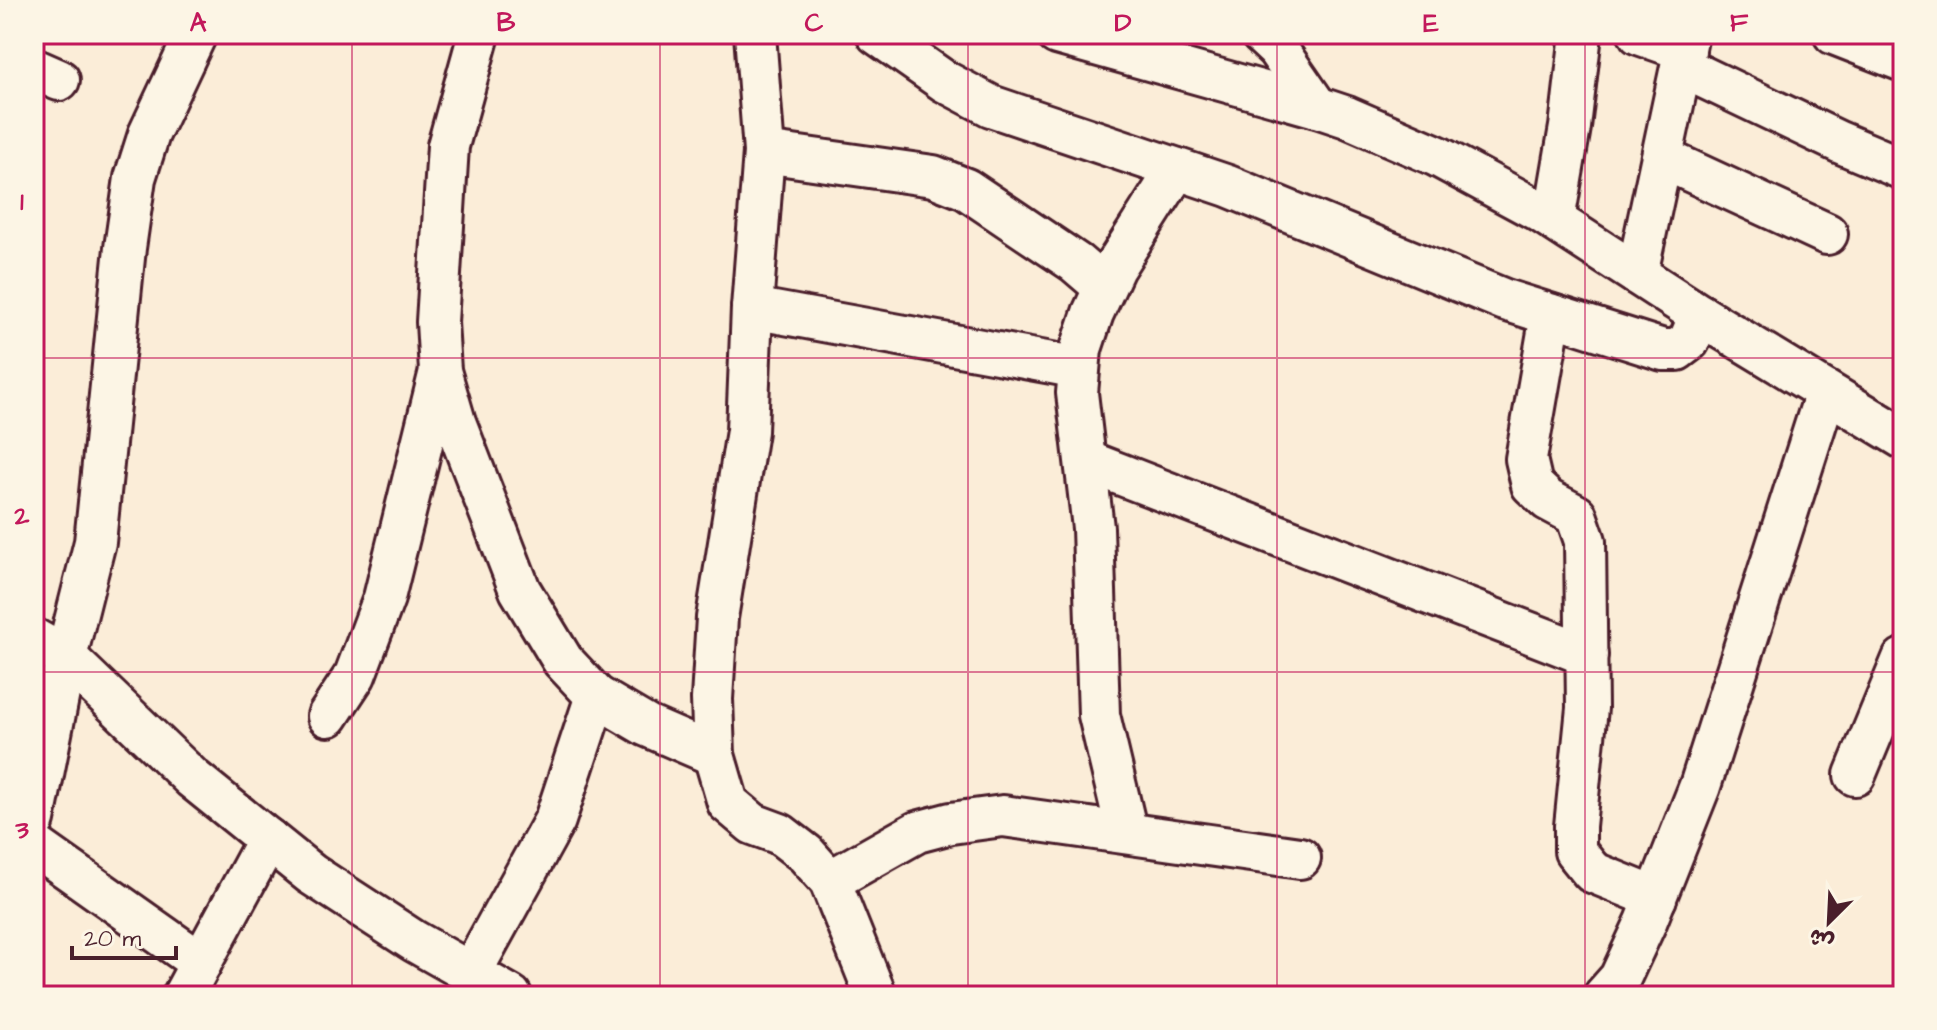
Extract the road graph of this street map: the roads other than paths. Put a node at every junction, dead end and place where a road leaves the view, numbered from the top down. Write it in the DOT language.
graph roads {
  1 [pos="196,34"];
  2 [pos="479,34"];
  3 [pos="755,34"];
  4 [pos="877,34"];
  5 [pos="1057,34"];
  6 [pos="1261,34"];
  7 [pos="1581,34"];
  8 [pos="1639,34"];
  9 [pos="1834,34"];
  10 [pos="1685,50"];
  11 [pos="1903,61"];
  12 [pos="1317,107"];
  13 [pos="764,152"];
  14 [pos="1662,158"];
  15 [pos="1177,169"];
  16 [pos="1903,169"];
  17 [pos="1554,220"];
  18 [pos="1827,234"];
  19 [pos="1637,274"];
  20 [pos="1104,287"];
  21 [pos="752,308"];
  22 [pos="1551,315"];
  23 [pos="1700,315"];
  24 [pos="1079,368"];
  25 [pos="440,371"];
  26 [pos="1826,392"];
  27 [pos="1903,438"];
  28 [pos="1086,461"];
  29 [pos="50,648"];
  30 [pos="1587,655"];
  31 [pos="1903,659"];
  32 [pos="596,696"];
  33 [pos="328,716"];
  34 [pos="714,755"];
  35 [pos="1855,775"];
  36 [pos="34,820"];
  37 [pos="1127,833"];
  38 [pos="268,839"];
  39 [pos="34,845"];
  40 [pos="1300,858"];
  41 [pos="830,881"];
  42 [pos="1656,898"];
  43 [pos="470,974"];
  44 [pos="192,980"];
  45 [pos="511,996"];
  46 [pos="876,996"];
  47 [pos="1604,996"];
  1 -- 29 [label="street"];
  2 -- 25 [label="street"];
  3 -- 13 [label="street"];
  4 -- 15 [label="street"];
  5 -- 12 [label="street"];
  6 -- 12 [label="street"];
  7 -- 17 [label="street"];
  8 -- 10 [label="street"];
  9 -- 11 [label="street"];
  10 -- 14 [label="street"];
  10 -- 16 [label="street"];
  12 -- 17 [label="street"];
  13 -- 20 [label="street"];
  13 -- 21 [label="street"];
  14 -- 18 [label="street"];
  14 -- 19 [label="street"];
  15 -- 20 [label="street"];
  15 -- 22 [label="street"];
  17 -- 19 [label="street"];
  19 -- 23 [label="street"];
  20 -- 24 [label="street"];
  21 -- 24 [label="street"];
  21 -- 34 [label="street"];
  22 -- 23 [label="street"];
  22 -- 30 [label="street"];
  23 -- 26 [label="street"];
  24 -- 28 [label="street"];
  25 -- 32 [label="street"];
  25 -- 33 [label="street"];
  26 -- 27 [label="street"];
  26 -- 42 [label="street"];
  28 -- 30 [label="street"];
  28 -- 37 [label="street"];
  29 -- 36 [label="street"];
  29 -- 38 [label="street"];
  30 -- 42 [label="street"];
  31 -- 35 [label="street"];
  32 -- 34 [label="street"];
  32 -- 43 [label="street"];
  34 -- 41 [label="street"];
  37 -- 40 [label="street"];
  37 -- 41 [label="street"];
  38 -- 43 [label="street"];
  38 -- 44 [label="street"];
  39 -- 44 [label="street"];
  41 -- 46 [label="street"];
  42 -- 47 [label="street"];
  43 -- 45 [label="street"];
}
